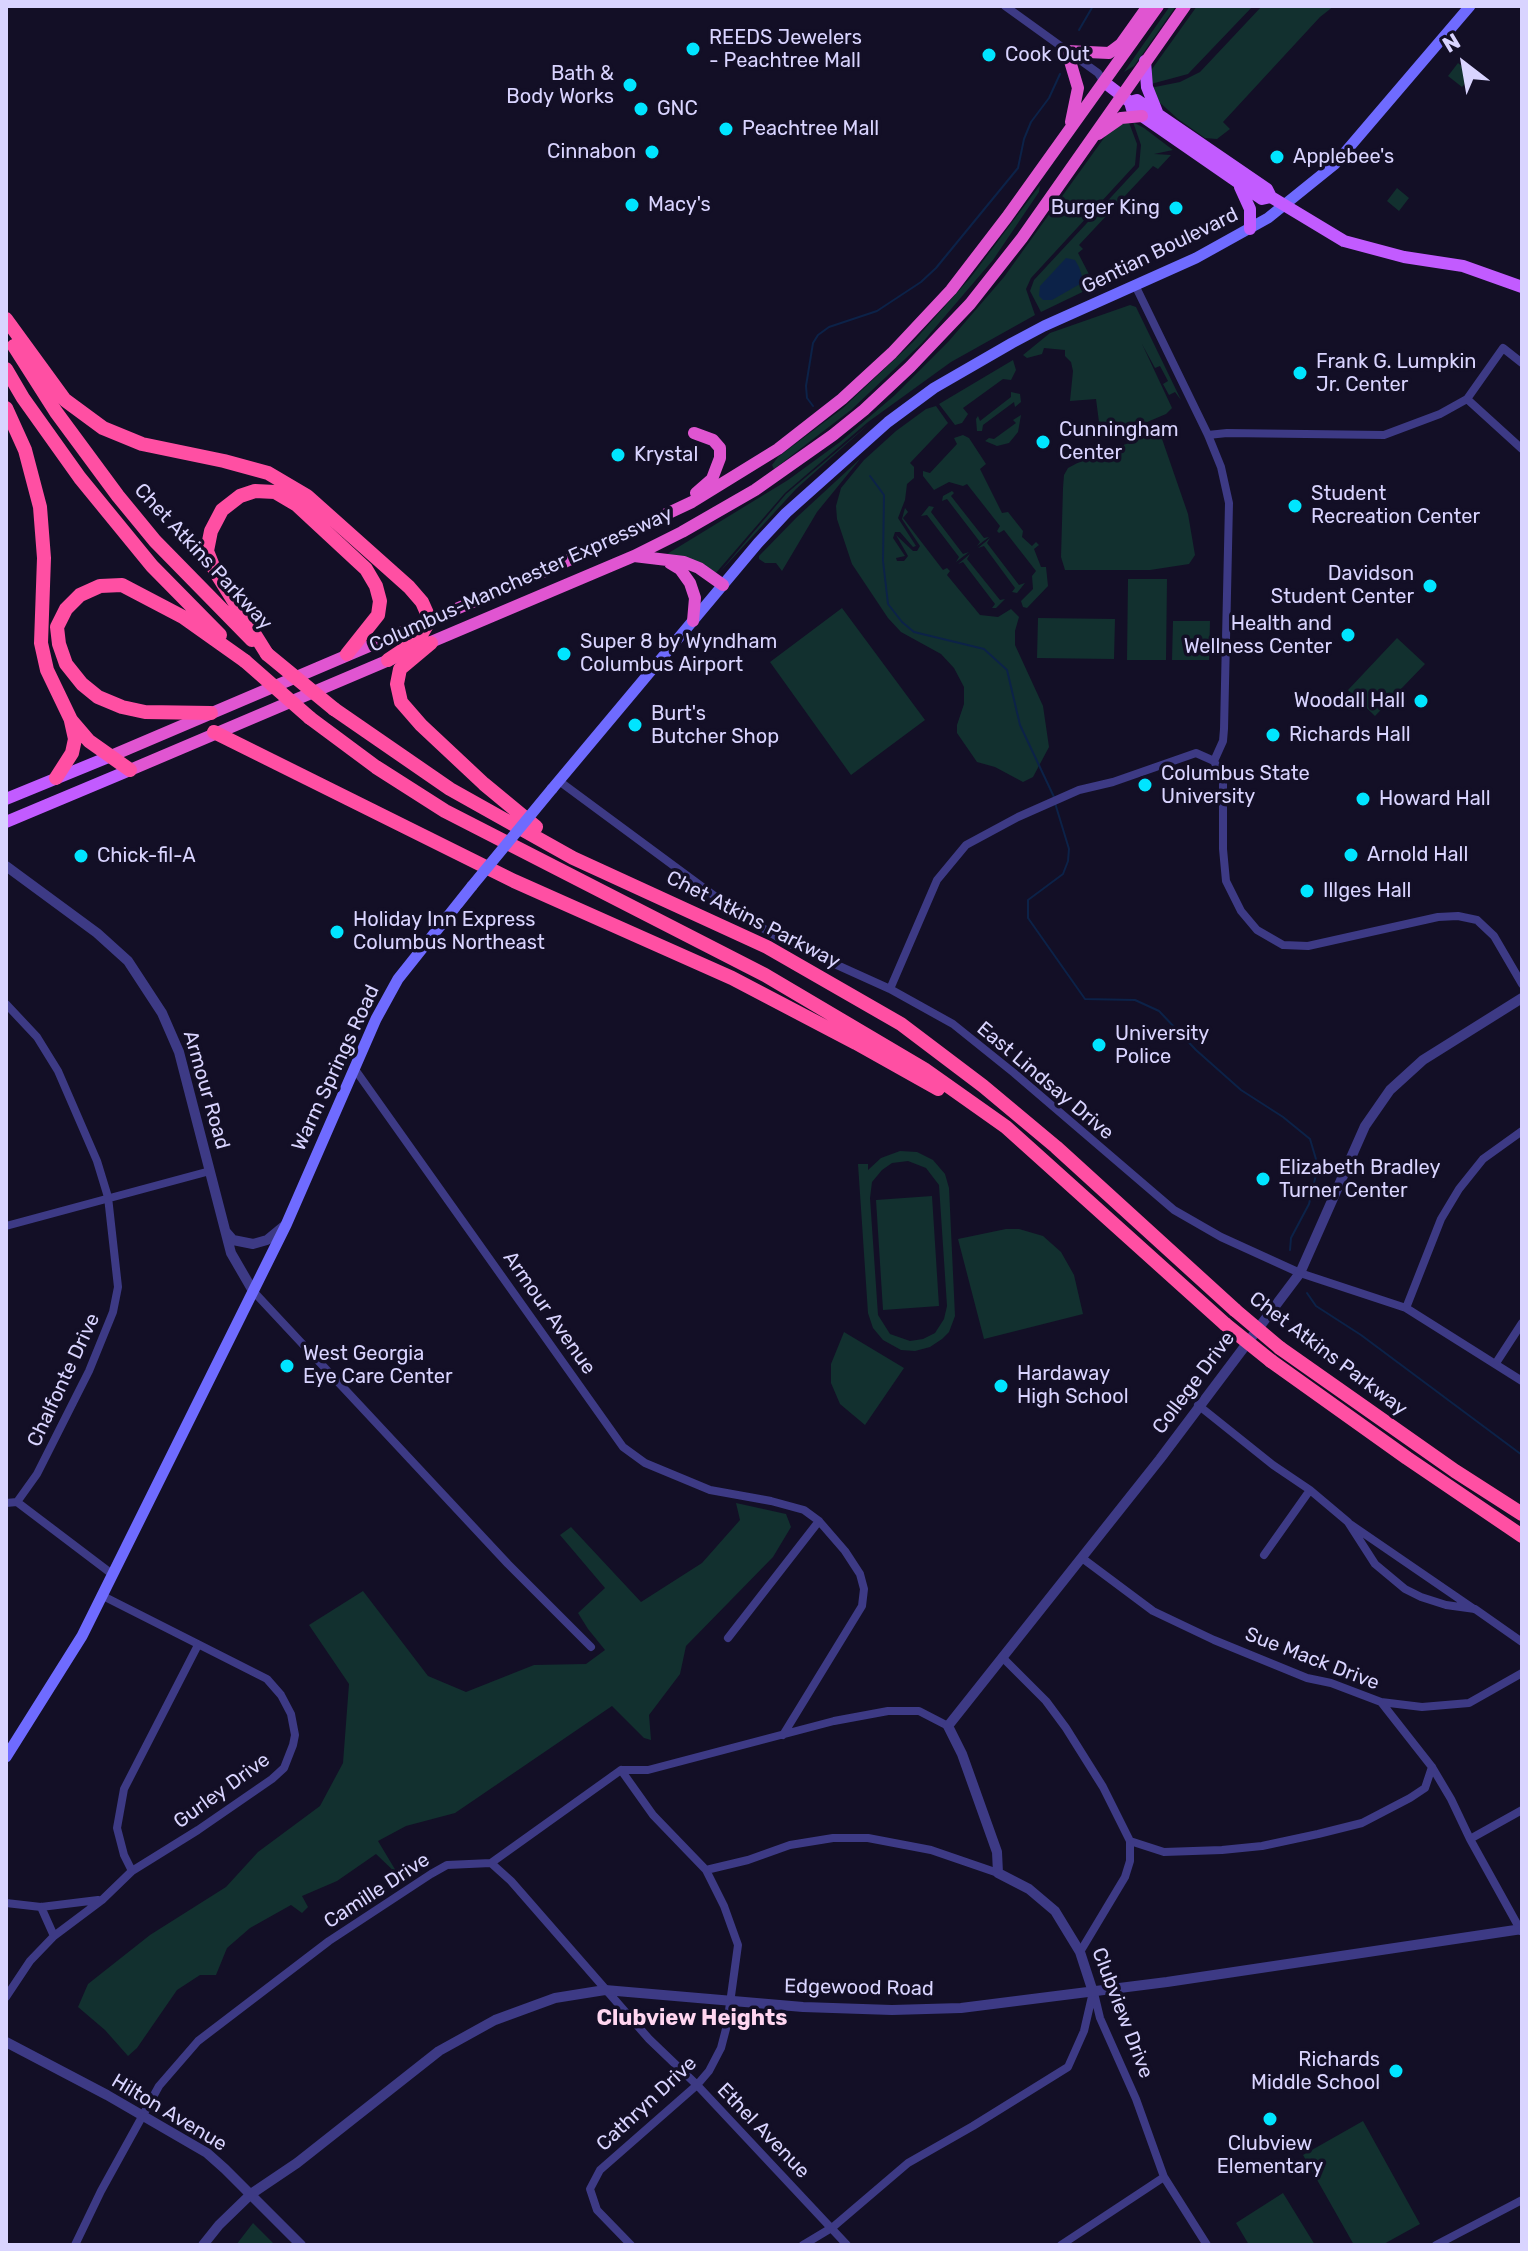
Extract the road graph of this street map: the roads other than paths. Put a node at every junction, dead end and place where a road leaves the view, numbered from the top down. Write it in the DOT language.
graph roads {
  1 [pos="1005,6"];
  2 [pos="1148,6"];
  3 [pos="1158,6"];
  4 [pos="1185,6"];
  5 [pos="1470,6"];
  6 [pos="1067,51"];
  7 [pos="1145,61"];
  8 [pos="1104,82"];
  9 [pos="1125,98"];
  10 [pos="1158,115"];
  11 [pos="1142,116"];
  12 [pos="1070,129"];
  13 [pos="1089,141"];
  14 [pos="1236,181"];
  15 [pos="1271,197"];
  16 [pos="1283,207"];
  17 [pos="1250,229"];
  18 [pos="1135,285"];
  19 [pos="1522,287"];
  20 [pos="6,319"];
  21 [pos="6,333"];
  22 [pos="1522,363"];
  23 [pos="6,369"];
  24 [pos="1467,399"];
  25 [pos="6,408"];
  26 [pos="694,433"];
  27 [pos="1208,435"];
  28 [pos="1508,436"];
  29 [pos="1522,437"];
  30 [pos="860,446"];
  31 [pos="1522,449"];
  32 [pos="674,511"];
  33 [pos="634,556"];
  34 [pos="663,560"];
  35 [pos="723,585"];
  36 [pos="430,620"];
  37 [pos="693,621"];
  38 [pos="431,643"];
  39 [pos="267,654"];
  40 [pos="347,654"];
  41 [pos="388,660"];
  42 [pos="245,661"];
  43 [pos="211,713"];
  44 [pos="71,720"];
  45 [pos="214,732"];
  46 [pos="111,756"];
  47 [pos="1214,761"];
  48 [pos="130,770"];
  49 [pos="56,778"];
  50 [pos="556,785"];
  51 [pos="6,799"];
  52 [pos="6,822"];
  53 [pos="573,858"];
  54 [pos="6,866"];
  55 [pos="1522,984"];
  56 [pos="890,989"];
  57 [pos="1522,998"];
  58 [pos="6,1004"];
  59 [pos="354,1068"];
  60 [pos="1522,1131"];
  61 [pos="1054,1170"];
  62 [pos="210,1171"];
  63 [pos="108,1197"];
  64 [pos="286,1225"];
  65 [pos="6,1226"];
  66 [pos="226,1232"];
  67 [pos="1300,1273"];
  68 [pos="253,1291"];
  69 [pos="1406,1308"];
  70 [pos="1522,1323"];
  71 [pos="1496,1363"];
  72 [pos="1522,1381"];
  73 [pos="1198,1405"];
  74 [pos="1310,1490"];
  75 [pos="17,1502"];
  76 [pos="6,1503"];
  77 [pos="1522,1514"];
  78 [pos="819,1521"];
  79 [pos="1348,1522"];
  80 [pos="1522,1536"];
  81 [pos="1264,1555"];
  82 [pos="1082,1558"];
  83 [pos="112,1574"];
  84 [pos="101,1595"];
  85 [pos="1475,1609"];
  86 [pos="728,1638"];
  87 [pos="1522,1642"];
  88 [pos="198,1645"];
  89 [pos="591,1647"];
  90 [pos="1002,1657"];
  91 [pos="1522,1673"];
  92 [pos="1381,1702"];
  93 [pos="948,1726"];
  94 [pos="783,1735"];
  95 [pos="6,1757"];
  96 [pos="1432,1767"];
  97 [pos="621,1770"];
  98 [pos="1522,1810"];
  99 [pos="1470,1839"];
  100 [pos="1130,1841"];
  101 [pos="491,1863"];
  102 [pos="706,1870"];
  103 [pos="132,1871"];
  104 [pos="998,1873"];
  105 [pos="102,1900"];
  106 [pos="6,1903"];
  107 [pos="41,1907"];
  108 [pos="1521,1930"];
  109 [pos="54,1936"];
  110 [pos="1080,1952"];
  111 [pos="605,1990"];
  112 [pos="1093,1992"];
  113 [pos="6,1997"];
  114 [pos="729,1999"];
  115 [pos="6,2042"];
  116 [pos="697,2085"];
  117 [pos="143,2115"];
  118 [pos="1164,2177"];
  119 [pos="251,2194"];
  120 [pos="1522,2200"];
  121 [pos="833,2227"];
  122 [pos="75,2245"];
  123 [pos="203,2245"];
  124 [pos="301,2245"];
  125 [pos="631,2245"];
  126 [pos="803,2245"];
  127 [pos="847,2245"];
  128 [pos="1061,2245"];
  129 [pos="1207,2245"];
  130 [pos="1436,2245"];
  1 -- 6 [label="street"];
  2 -- 6 [label="highway"];
  3 -- 8 [label="highway, Columbus-Manchester Expressway"];
  4 -- 7 [label="highway, Columbus-Manchester Expressway"];
  5 -- 16 [label="main road, Gentian Boulevard"];
  6 -- 8 [label="street"];
  6 -- 12 [label="highway"];
  7 -- 9 [label="highway, Columbus-Manchester Expressway"];
  7 -- 10 [label="main road"];
  8 -- 9 [label="main road"];
  8 -- 12 [label="highway, Columbus-Manchester Expressway"];
  9 -- 10 [label="main road"];
  9 -- 11 [label="main road"];
  9 -- 13 [label="highway, Columbus-Manchester Expressway"];
  10 -- 15 [label="main road"];
  11 -- 13 [label="highway"];
  11 -- 14 [label="main road"];
  12 -- 32 [label="highway, Columbus-Manchester Expressway"];
  13 -- 33 [label="highway, Columbus-Manchester Expressway"];
  14 -- 15 [label="main road"];
  14 -- 17 [label="main road"];
  15 -- 16 [label="main road"];
  16 -- 17 [label="main road, Gentian Boulevard"];
  16 -- 19 [label="main road"];
  17 -- 18 [label="main road, Gentian Boulevard"];
  18 -- 27 [label="street"];
  18 -- 30 [label="main road, Gentian Boulevard"];
  20 -- 36 [label="highway"];
  21 -- 39 [label="highway, Chet Atkins Parkway"];
  22 -- 24 [label="street"];
  23 -- 42 [label="highway, Chet Atkins Parkway"];
  24 -- 27 [label="street"];
  24 -- 28 [label="street"];
  25 -- 44 [label="highway"];
  26 -- 32 [label="highway"];
  27 -- 47 [label="street"];
  28 -- 29 [label="street"];
  28 -- 31 [label="street"];
  30 -- 35 [label="main road, Warm Springs Road"];
  32 -- 36 [label="highway, Columbus-Manchester Expressway"];
  33 -- 34 [label="highway"];
  33 -- 38 [label="highway, Columbus-Manchester Expressway"];
  34 -- 35 [label="highway"];
  34 -- 37 [label="highway"];
  35 -- 37 [label="main road, Warm Springs Road"];
  36 -- 40 [label="highway, Columbus-Manchester Expressway"];
  36 -- 41 [label="highway"];
  37 -- 50 [label="main road, Warm Springs Road"];
  38 -- 41 [label="highway, Columbus-Manchester Expressway"];
  38 -- 53 [label="highway"];
  39 -- 40 [label="highway"];
  39 -- 53 [label="highway, Chet Atkins Parkway, bridge"];
  40 -- 43 [label="highway, Columbus-Manchester Expressway"];
  41 -- 45 [label="highway, Columbus-Manchester Expressway"];
  42 -- 43 [label="highway"];
  42 -- 61 [label="highway, Chet Atkins Parkway, bridge"];
  43 -- 46 [label="highway, Columbus-Manchester Expressway"];
  44 -- 46 [label="highway"];
  44 -- 49 [label="highway"];
  45 -- 48 [label="highway, Columbus-Manchester Expressway"];
  45 -- 61 [label="highway"];
  46 -- 48 [label="highway"];
  46 -- 49 [label="main road, Columbus-Manchester Expressway"];
  47 -- 55 [label="street"];
  47 -- 56 [label="street"];
  48 -- 52 [label="main road, Columbus-Manchester Expressway"];
  49 -- 51 [label="main road, Columbus-Manchester Expressway"];
  50 -- 56 [label="street, East Lindsay Drive"];
  50 -- 59 [label="main road, Warm Springs Road, bridge"];
  53 -- 77 [label="highway, Chet Atkins Parkway, bridge"];
  54 -- 62 [label="street, Armour Road"];
  56 -- 67 [label="street, East Lindsay Drive"];
  57 -- 67 [label="street, College Drive"];
  58 -- 63 [label="street, Chalfonte Drive"];
  59 -- 64 [label="main road, Warm Springs Road"];
  59 -- 78 [label="street, Armour Avenue"];
  60 -- 69 [label="street"];
  61 -- 80 [label="highway, Chet Atkins Parkway, bridge"];
  62 -- 63 [label="street"];
  62 -- 66 [label="street, Armour Road"];
  63 -- 65 [label="street"];
  63 -- 75 [label="street, Chalfonte Drive"];
  64 -- 66 [label="street"];
  64 -- 68 [label="main road, Warm Springs Road"];
  66 -- 68 [label="street, Armour Road"];
  67 -- 69 [label="street, East Lindsay Drive"];
  67 -- 73 [label="street, College Drive"];
  68 -- 83 [label="main road, Warm Springs Road"];
  68 -- 89 [label="street"];
  69 -- 71 [label="street, East Lindsay Drive"];
  70 -- 71 [label="street"];
  71 -- 72 [label="street, East Lindsay Drive"];
  73 -- 74 [label="street"];
  73 -- 82 [label="street, College Drive"];
  74 -- 79 [label="street"];
  74 -- 81 [label="street"];
  75 -- 76 [label="street"];
  75 -- 83 [label="street"];
  78 -- 86 [label="street"];
  78 -- 94 [label="street"];
  79 -- 85 [label="street"];
  79 -- 85 [label="street"];
  82 -- 90 [label="street, College Drive"];
  82 -- 92 [label="street, Sue Mack Drive"];
  83 -- 84 [label="main road, Warm Springs Road"];
  84 -- 88 [label="street, Gurley Drive"];
  84 -- 95 [label="main road, Warm Springs Road"];
  85 -- 87 [label="street"];
  88 -- 103 [label="street"];
  88 -- 103 [label="street, Gurley Drive"];
  90 -- 93 [label="street, College Drive"];
  90 -- 100 [label="street"];
  91 -- 92 [label="street"];
  92 -- 96 [label="street, Sue Mack Drive"];
  93 -- 94 [label="street"];
  93 -- 104 [label="street"];
  94 -- 97 [label="street"];
  96 -- 99 [label="street, Sue Mack Drive"];
  96 -- 100 [label="street"];
  97 -- 101 [label="street"];
  97 -- 102 [label="street, Cathryn Drive"];
  98 -- 99 [label="street"];
  99 -- 108 [label="street, Sue Mack Drive"];
  100 -- 110 [label="street"];
  101 -- 111 [label="street, Ethel Avenue"];
  101 -- 117 [label="street, Camille Drive"];
  102 -- 104 [label="street"];
  102 -- 114 [label="street, Cathryn Drive"];
  103 -- 105 [label="street, Gurley Drive"];
  104 -- 110 [label="street, Clubview Drive"];
  105 -- 107 [label="street"];
  105 -- 109 [label="street, Gurley Drive"];
  106 -- 107 [label="street"];
  107 -- 109 [label="street"];
  108 -- 112 [label="street, Edgewood Road"];
  109 -- 113 [label="street, Gurley Drive"];
  110 -- 112 [label="street, Clubview Drive"];
  111 -- 114 [label="street, Edgewood Road"];
  111 -- 116 [label="street, Ethel Avenue"];
  111 -- 119 [label="street, Edgewood Road"];
  112 -- 114 [label="street, Edgewood Road"];
  112 -- 118 [label="street, Clubview Drive"];
  112 -- 121 [label="street"];
  114 -- 116 [label="street, Cathryn Drive"];
  115 -- 117 [label="street, Hilton Avenue"];
  116 -- 121 [label="street, Ethel Avenue"];
  116 -- 125 [label="street, Cathryn Drive"];
  117 -- 119 [label="street, Hilton Avenue"];
  117 -- 122 [label="street, Camille Drive"];
  118 -- 128 [label="street"];
  118 -- 129 [label="street, Clubview Drive"];
  119 -- 123 [label="street, Edgewood Road"];
  119 -- 124 [label="street, Hilton Avenue"];
  120 -- 130 [label="street"];
  121 -- 126 [label="street"];
  121 -- 127 [label="street, Ethel Avenue"];
}
